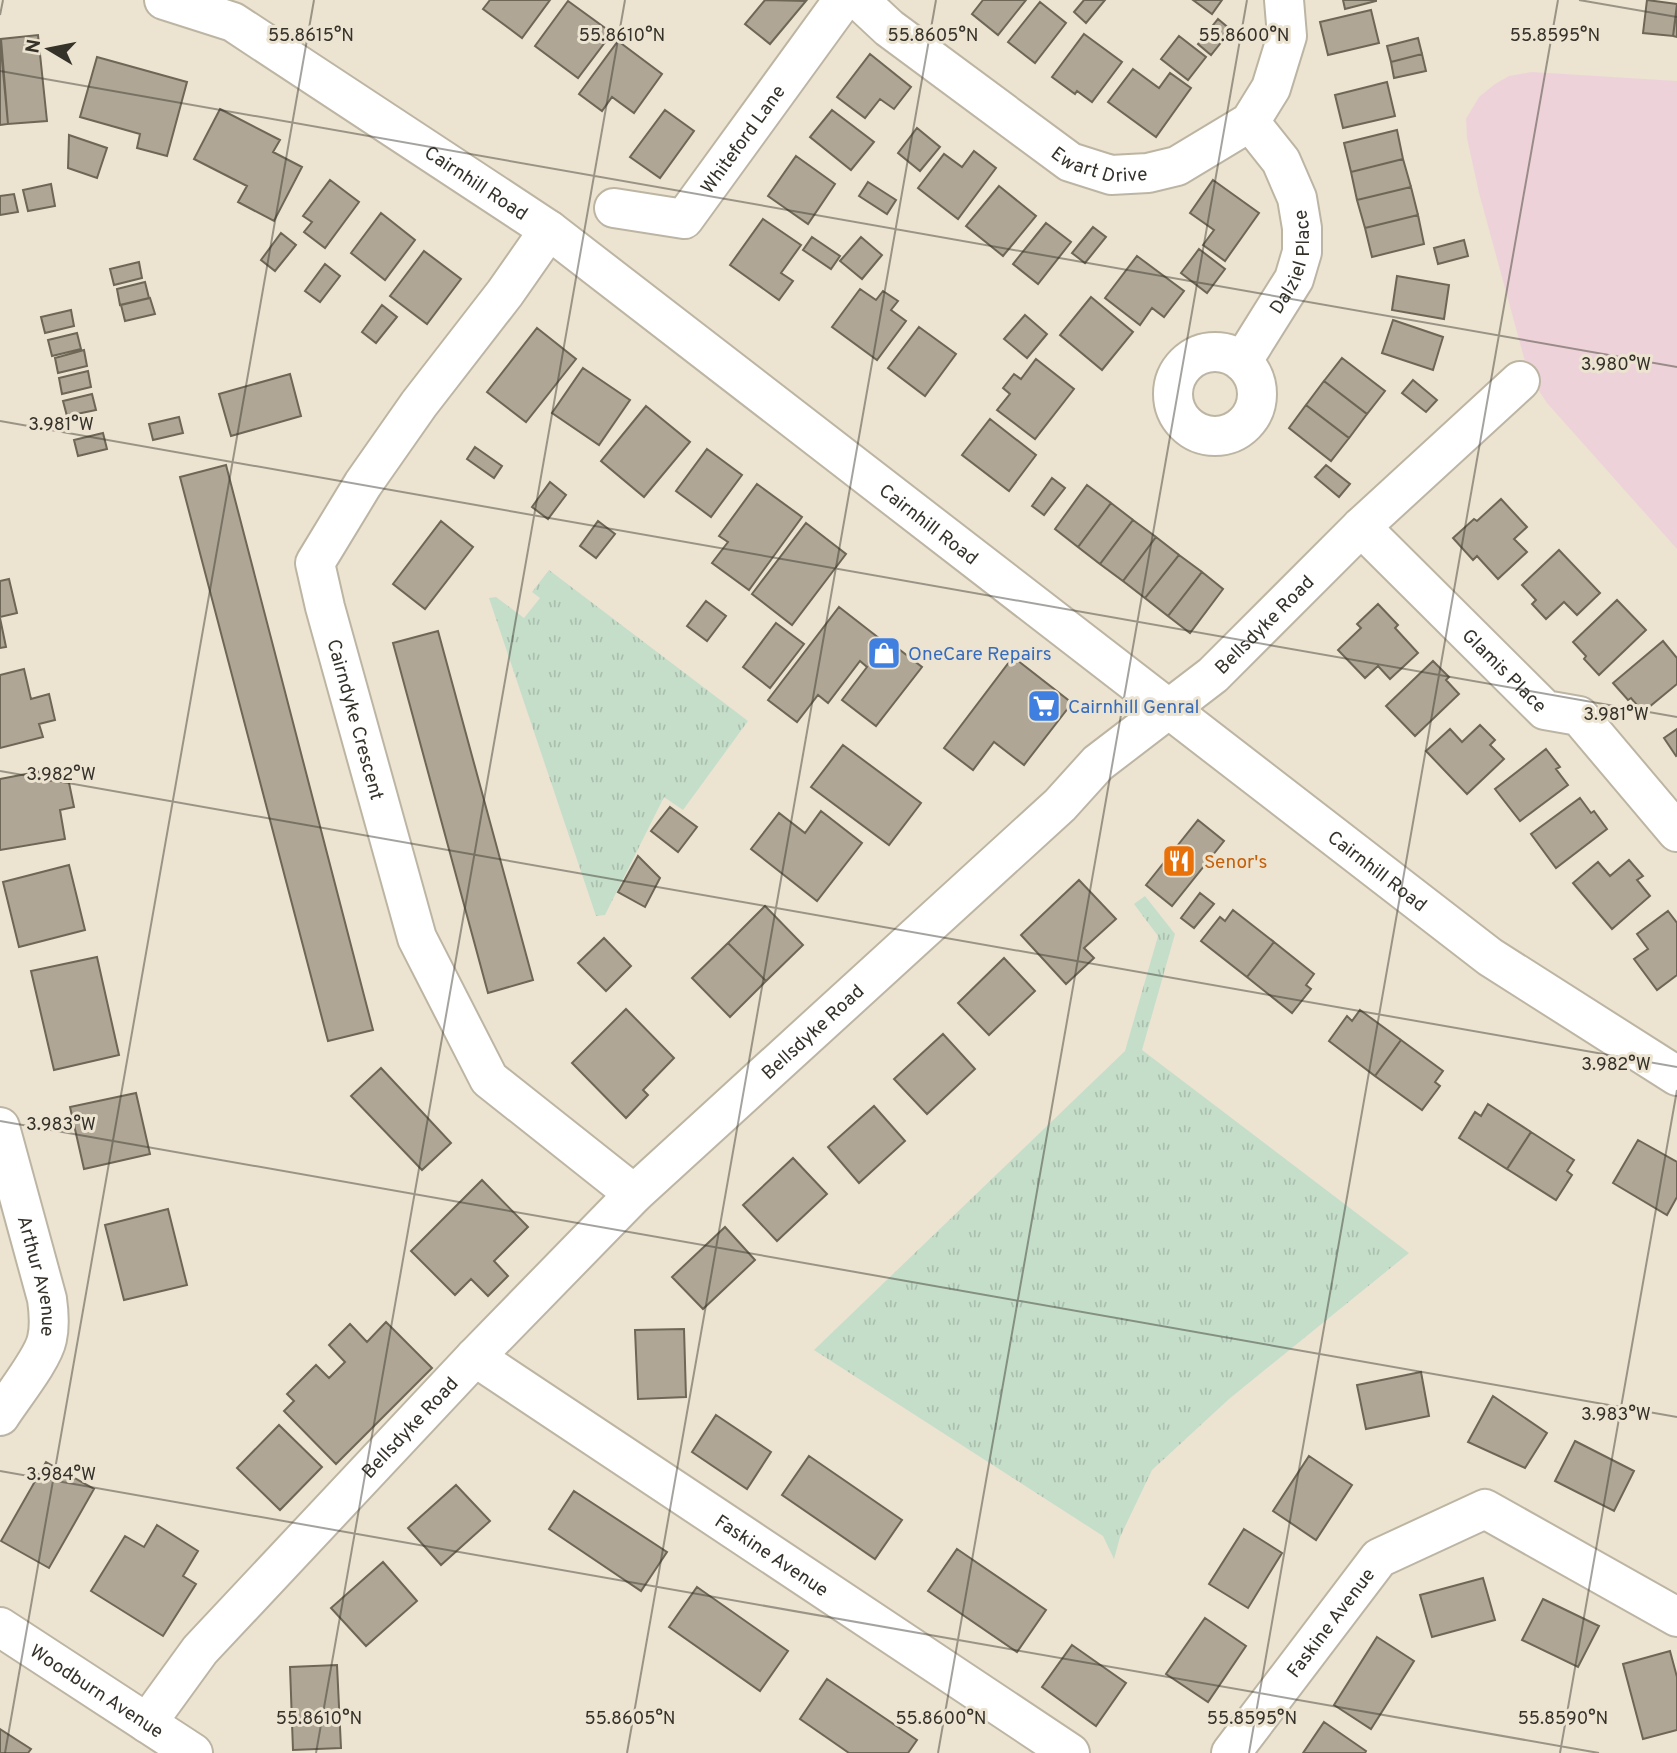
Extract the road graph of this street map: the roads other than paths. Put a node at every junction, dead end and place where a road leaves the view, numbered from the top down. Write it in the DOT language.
graph roads {
  1 [pos="164,0"];
  2 [pos="843,0"];
  3 [pos="859,0"];
  4 [pos="1284,0"];
  5 [pos="240,11"];
  6 [pos="1250,122"];
  7 [pos="614,208"];
  8 [pos="550,230"];
  9 [pos="1242,362"];
  10 [pos="1520,382"];
  11 [pos="1361,527"];
  12 [pos="1170,709"];
  13 [pos="1677,832"];
  14 [pos="1677,1076"];
  15 [pos="0,1127"];
  16 [pos="634,1194"];
  17 [pos="475,1357"];
  18 [pos="0,1416"];
  19 [pos="1677,1617"];
  20 [pos="0,1627"];
  21 [pos="147,1723"];
  22 [pos="193,1753"];
  23 [pos="1070,1753"];
  24 [pos="1231,1753"];
  1 -- 5 [label="street, Cairnhill Road"];
  2 -- 7 [label="street, Whiteford Lane"];
  3 -- 6 [label="street, Ewart Drive"];
  4 -- 6 [label="street, Ewart Drive"];
  5 -- 8 [label="street, Cairnhill Road"];
  6 -- 9 [label="street, Dalziel Place"];
  8 -- 12 [label="street, Cairnhill Road"];
  8 -- 16 [label="street, Cairndyke Crescent"];
  10 -- 11 [label="street, Bellsdyke Road"];
  11 -- 12 [label="street, Bellsdyke Road"];
  11 -- 13 [label="street, Glamis Place"];
  12 -- 14 [label="street, Cairnhill Road"];
  12 -- 16 [label="street, Bellsdyke Road"];
  15 -- 18 [label="street, Arthur Avenue"];
  16 -- 17 [label="street, Bellsdyke Road"];
  17 -- 21 [label="street, Bellsdyke Road"];
  17 -- 23 [label="street, Faskine Avenue"];
  19 -- 24 [label="street, Faskine Avenue"];
  20 -- 21 [label="street, Woodburn Avenue"];
  21 -- 22 [label="street, Woodburn Avenue"];
}
